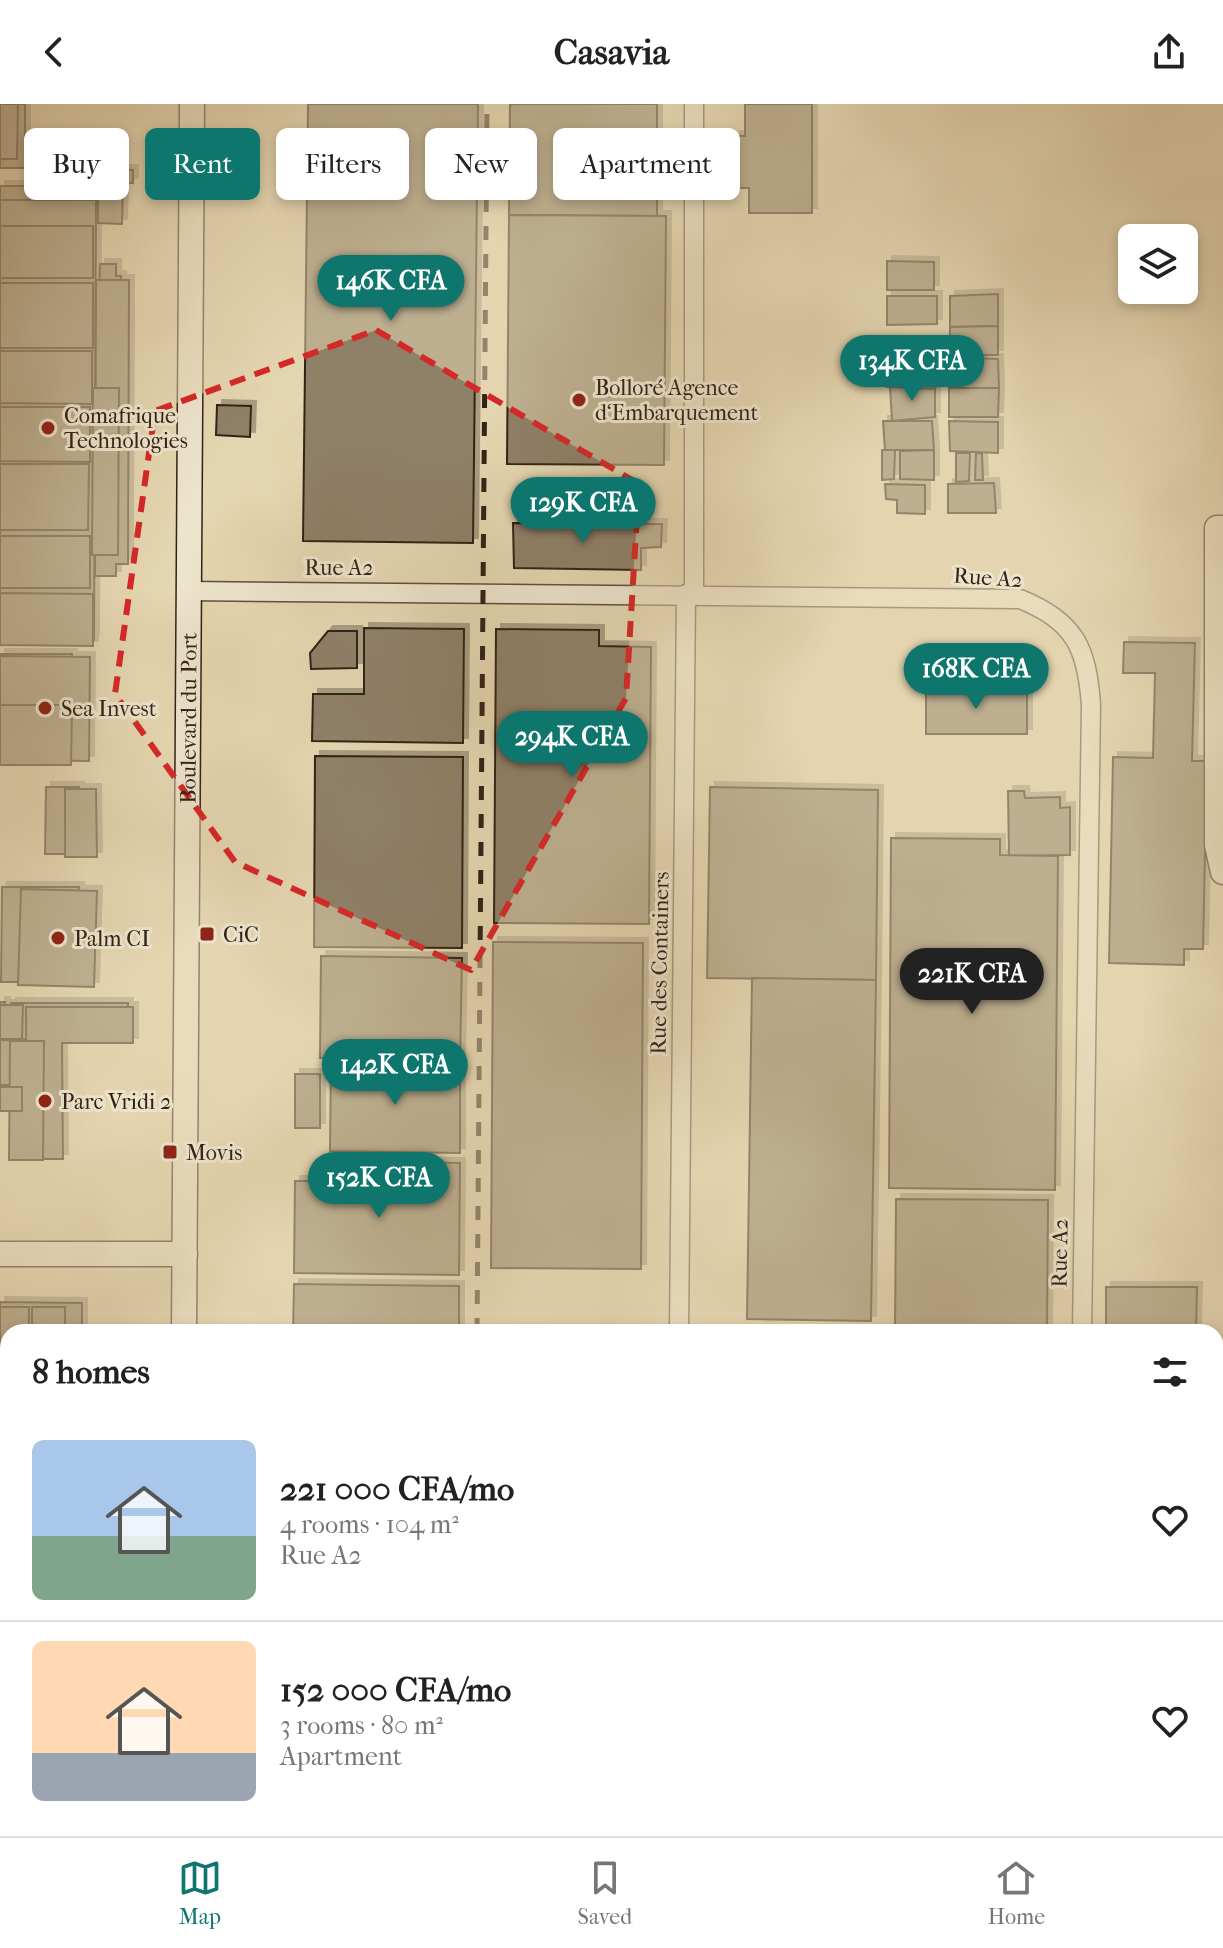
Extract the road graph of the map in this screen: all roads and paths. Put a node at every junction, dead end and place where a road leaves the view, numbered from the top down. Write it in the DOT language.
graph roads {
  1 [pos="192,104"];
  2 [pos="694,104"];
  3 [pos="1223,528"];
  4 [pos="188,591"];
  5 [pos="690,594"];
  6 [pos="1223,872"];
  7 [pos="0,1254"];
  8 [pos="185,1254"];
  9 [pos="184,1324"];
  10 [pos="679,1324"];
  11 [pos="1082,1324"];
  1 -- 4 [label="main road, Boulevard du Port"];
  2 -- 5 [label="street, Rue des Containers"];
  3 -- 6 [label="main road"];
  4 -- 5 [label="street, Rue A2"];
  4 -- 8 [label="main road, Boulevard du Port"];
  5 -- 10 [label="street, Rue des Containers"];
  5 -- 11 [label="street, Rue A2"];
  7 -- 8 [label="main road"];
  8 -- 9 [label="main road, Boulevard du Port"];
}
